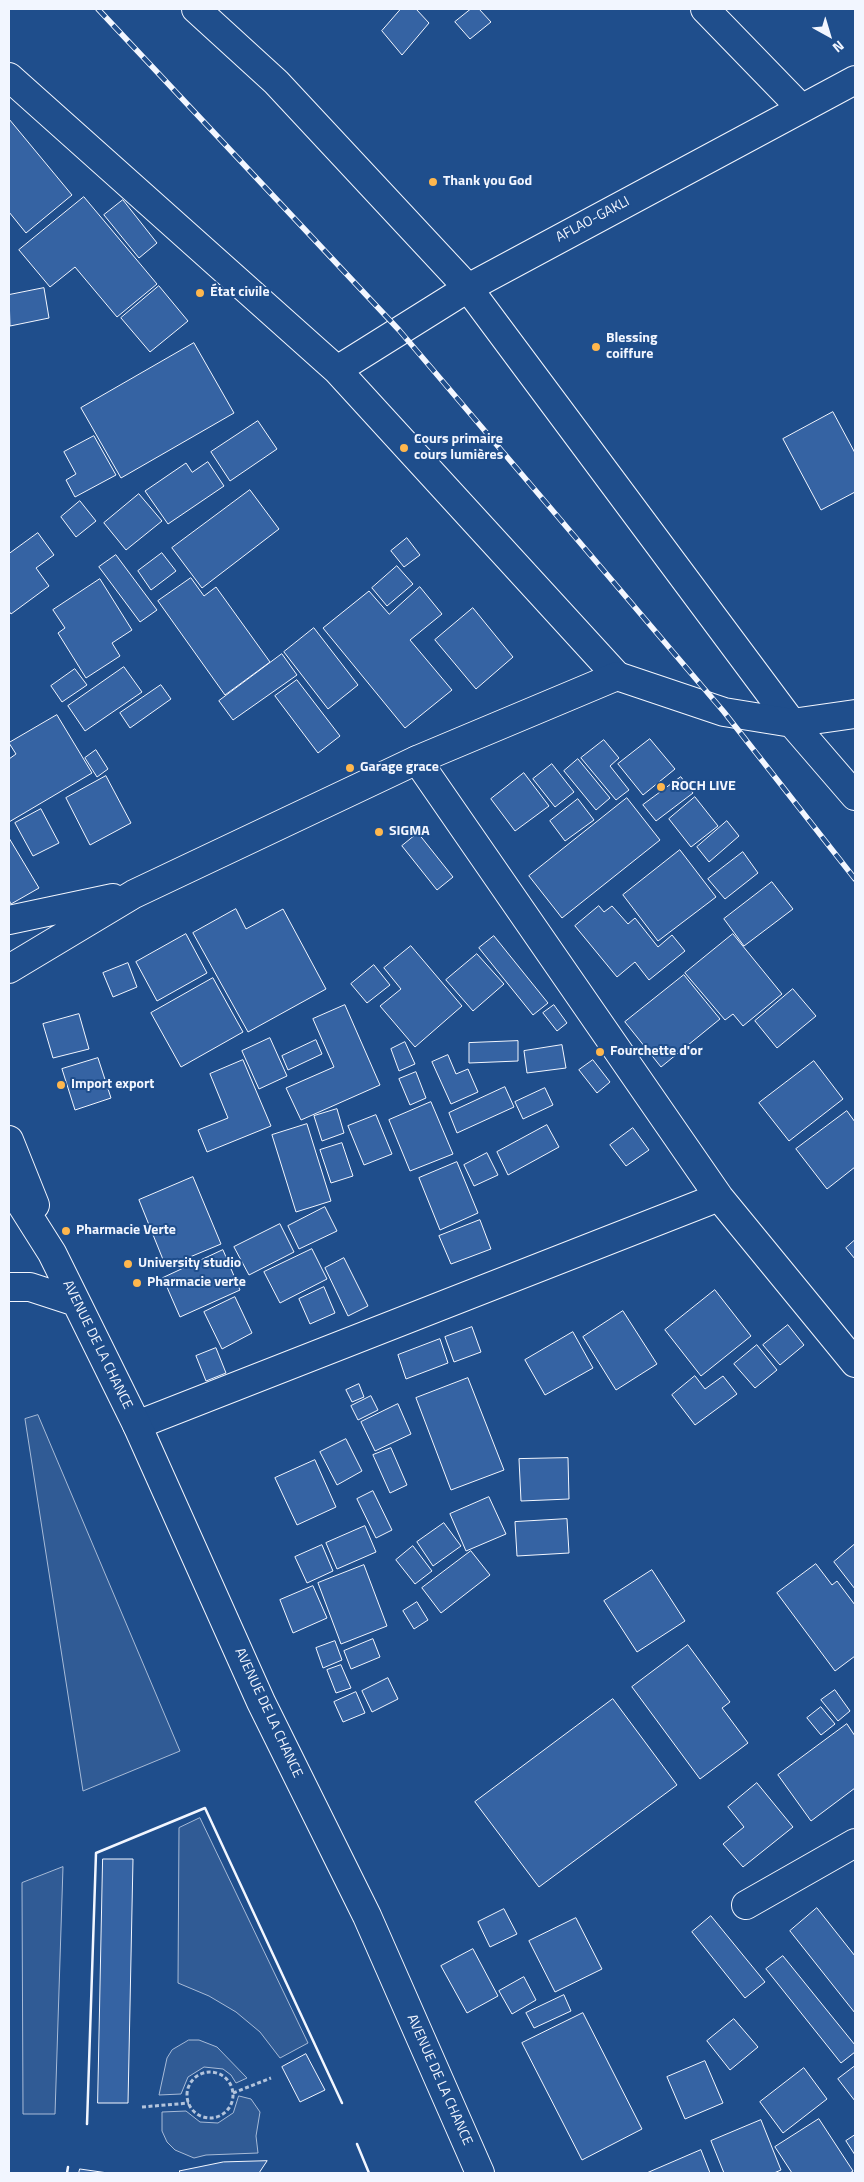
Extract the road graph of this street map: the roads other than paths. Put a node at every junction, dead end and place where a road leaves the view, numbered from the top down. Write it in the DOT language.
graph roads {
  1 [pos="196,9"];
  2 [pos="705,9"];
  3 [pos="9,78"];
  4 [pos="855,80"];
  5 [pos="801,108"];
  6 [pos="468,288"];
  7 [pos="337,370"];
  8 [pos="617,676"];
  9 [pos="855,714"];
  10 [pos="792,722"];
  11 [pos="417,760"];
  12 [pos="855,796"];
  13 [pos="134,894"];
  14 [pos="9,920"];
  15 [pos="9,969"];
  16 [pos="9,1140"];
  17 [pos="9,1185"];
  18 [pos="719,1197"];
  19 [pos="52,1253"];
  20 [pos="9,1287"];
  21 [pos="76,1302"];
  22 [pos="855,1363"];
  23 [pos="136,1426"];
  24 [pos="855,1843"];
  25 [pos="746,1905"];
  26 [pos="480,2173"];
  1 -- 6 [label="street"];
  2 -- 5 [label="street"];
  3 -- 7 [label="street"];
  4 -- 5 [label="street, AFLAO-GAKLI"];
  5 -- 6 [label="street, AFLAO-GAKLI"];
  6 -- 7 [label="street, AFLAO-GAKLI"];
  6 -- 10 [label="street"];
  7 -- 8 [label="street"];
  8 -- 10 [label="street"];
  8 -- 11 [label="street"];
  9 -- 10 [label="street"];
  10 -- 12 [label="street"];
  11 -- 13 [label="street"];
  11 -- 18 [label="street"];
  13 -- 14 [label="street"];
  13 -- 15 [label="street"];
  16 -- 19 [label="street, AVENUE DE LA CHANCE"];
  17 -- 19 [label="street, AVENUE DE LA CHANCE"];
  18 -- 22 [label="street"];
  18 -- 23 [label="street"];
  19 -- 21 [label="street, AVENUE DE LA CHANCE"];
  20 -- 21 [label="street"];
  21 -- 23 [label="street, AVENUE DE LA CHANCE"];
  23 -- 26 [label="street, AVENUE DE LA CHANCE"];
  24 -- 25 [label="street"];
}
